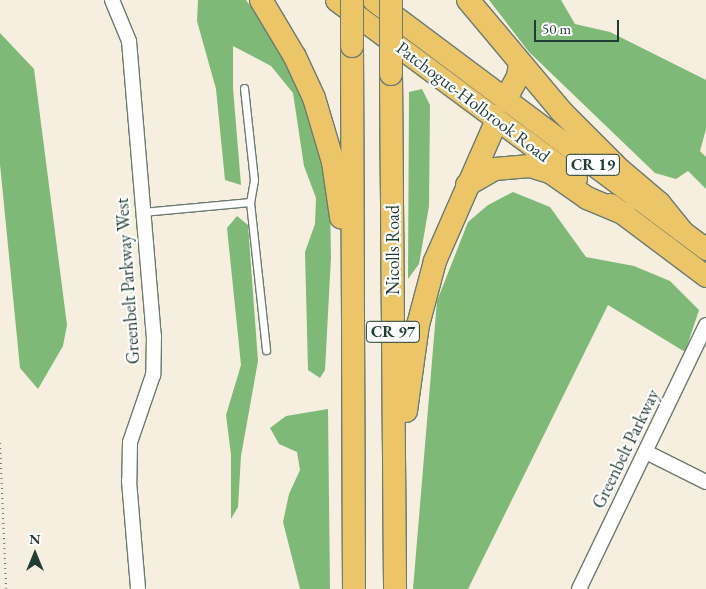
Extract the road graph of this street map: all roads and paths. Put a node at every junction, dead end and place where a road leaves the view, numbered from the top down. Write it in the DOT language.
graph roads {
  1 [pos="112,0"];
  2 [pos="261,0"];
  3 [pos="336,0"];
  4 [pos="352,0"];
  5 [pos="373,0"];
  6 [pos="391,0"];
  7 [pos="468,0"];
  8 [pos="520,64"];
  9 [pos="244,88"];
  10 [pos="501,110"];
  11 [pos="467,185"];
  12 [pos="250,202"];
  13 [pos="143,212"];
  14 [pos="625,214"];
  15 [pos="682,230"];
  16 [pos="706,249"];
  17 [pos="706,276"];
  18 [pos="706,325"];
  19 [pos="353,332"];
  20 [pos="266,350"];
  21 [pos="0,443"];
  22 [pos="646,452"];
  23 [pos="706,482"];
  24 [pos="6,589"];
  25 [pos="138,589"];
  26 [pos="354,589"];
  27 [pos="396,589"];
  28 [pos="579,589"];
  1 -- 13 [label="street, Greenbelt Parkway West"];
  2 -- 19 [label="highway"];
  3 -- 10 [label="main road, Patchogue-Holbrook Road / CR 19"];
  4 -- 19 [label="highway, CR 97, bridge"];
  5 -- 10 [label="main road, Patchogue-Holbrook Road / CR 19"];
  6 -- 27 [label="highway, Nicolls Road / CR 97, bridge"];
  7 -- 8 [label="highway"];
  8 -- 10 [label="highway"];
  8 -- 15 [label="highway"];
  9 -- 12 [label="lane"];
  10 -- 11 [label="highway"];
  10 -- 14 [label="main road, Patchogue-Holbrook Road / CR 19"];
  10 -- 15 [label="main road, Patchogue-Holbrook Road / CR 19"];
  11 -- 14 [label="highway"];
  11 -- 27 [label="highway"];
  12 -- 13 [label="lane"];
  12 -- 20 [label="lane"];
  13 -- 25 [label="street, Greenbelt Parkway West"];
  14 -- 17 [label="main road, Patchogue-Holbrook Road / CR 19"];
  15 -- 16 [label="main road, Patchogue-Holbrook Road / CR 19"];
  18 -- 22 [label="street, Greenbelt Parkway"];
  19 -- 26 [label="highway, CR 97"];
  21 -- 24 [label="path"];
  22 -- 23 [label="street"];
  22 -- 28 [label="street, Greenbelt Parkway"];
}
